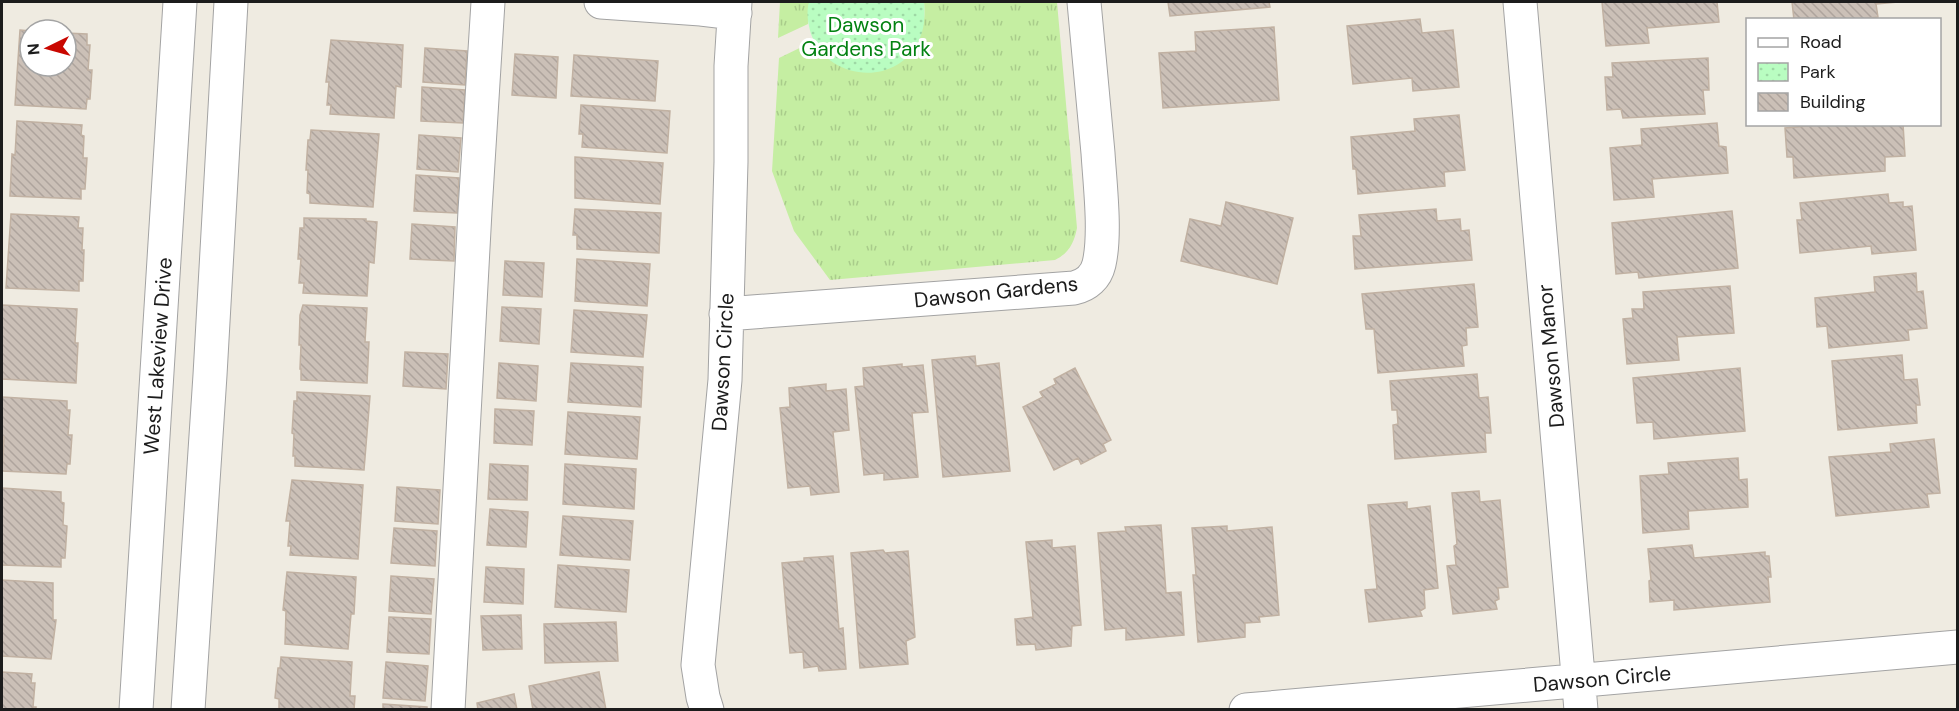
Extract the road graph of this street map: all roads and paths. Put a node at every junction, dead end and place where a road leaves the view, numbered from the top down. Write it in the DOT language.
graph roads {
  1 [pos="180,2"];
  2 [pos="231,2"];
  3 [pos="488,2"];
  4 [pos="601,2"];
  5 [pos="1084,2"];
  6 [pos="1520,2"];
  7 [pos="735,7"];
  8 [pos="726,314"];
  9 [pos="1958,647"];
  10 [pos="1580,695"];
  11 [pos="136,710"];
  12 [pos="188,710"];
  13 [pos="448,710"];
  14 [pos="707,710"];
  15 [pos="1246,710"];
  1 -- 11 [label="street, West Lakeview Drive"];
  2 -- 12 [label="street"];
  3 -- 13 [label="street"];
  4 -- 7 [label="street, Dawson Circle"];
  5 -- 8 [label="street, Dawson Gardens"];
  6 -- 10 [label="street, Dawson Manor"];
  7 -- 8 [label="street, Dawson Circle"];
  8 -- 14 [label="street, Dawson Circle"];
  9 -- 10 [label="street, Dawson Circle"];
  10 -- 15 [label="street, Dawson Circle"];
}
